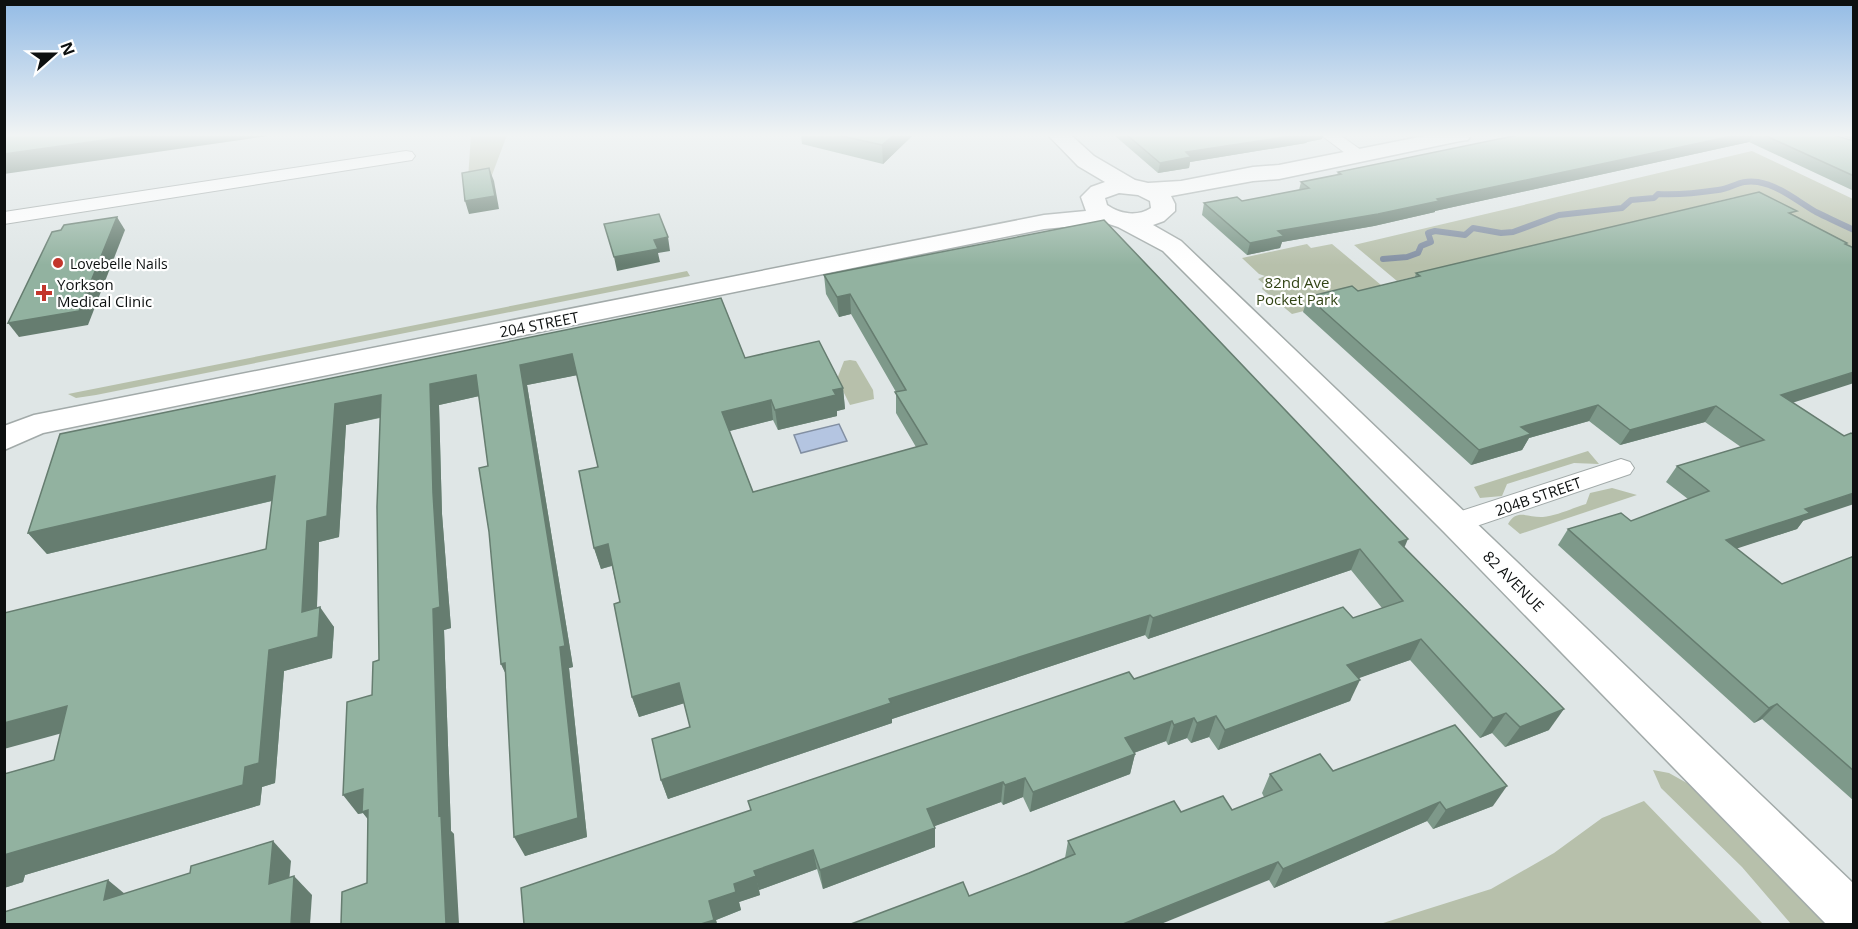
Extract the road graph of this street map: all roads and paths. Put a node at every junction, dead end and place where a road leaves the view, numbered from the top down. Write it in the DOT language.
graph roads {
  1 [pos="261,178"];
  2 [pos="1093,178"];
  3 [pos="1111,178"];
  4 [pos="1266,178"];
  5 [pos="1105,208"];
  6 [pos="1154,209"];
  7 [pos="4,218"];
  8 [pos="19,424"];
  9 [pos="4,439"];
  10 [pos="1621,468"];
  11 [pos="1456,523"];
  12 [pos="1854,918"];
  1 -- 7 [label="street"];
  2 -- 5 [label="street, 82 AVENUE"];
  3 -- 6 [label="street, 82 AVENUE"];
  4 -- 6 [label="street"];
  5 -- 6 [label="street, 82 AVENUE"];
  5 -- 6 [label="street"];
  5 -- 6 [label="street"];
  5 -- 8 [label="street, 204 STREET"];
  6 -- 11 [label="street, 82 AVENUE"];
  8 -- 9 [label="street, 204 STREET"];
  10 -- 11 [label="street, 204B STREET"];
  11 -- 12 [label="street, 82 AVENUE"];
}
